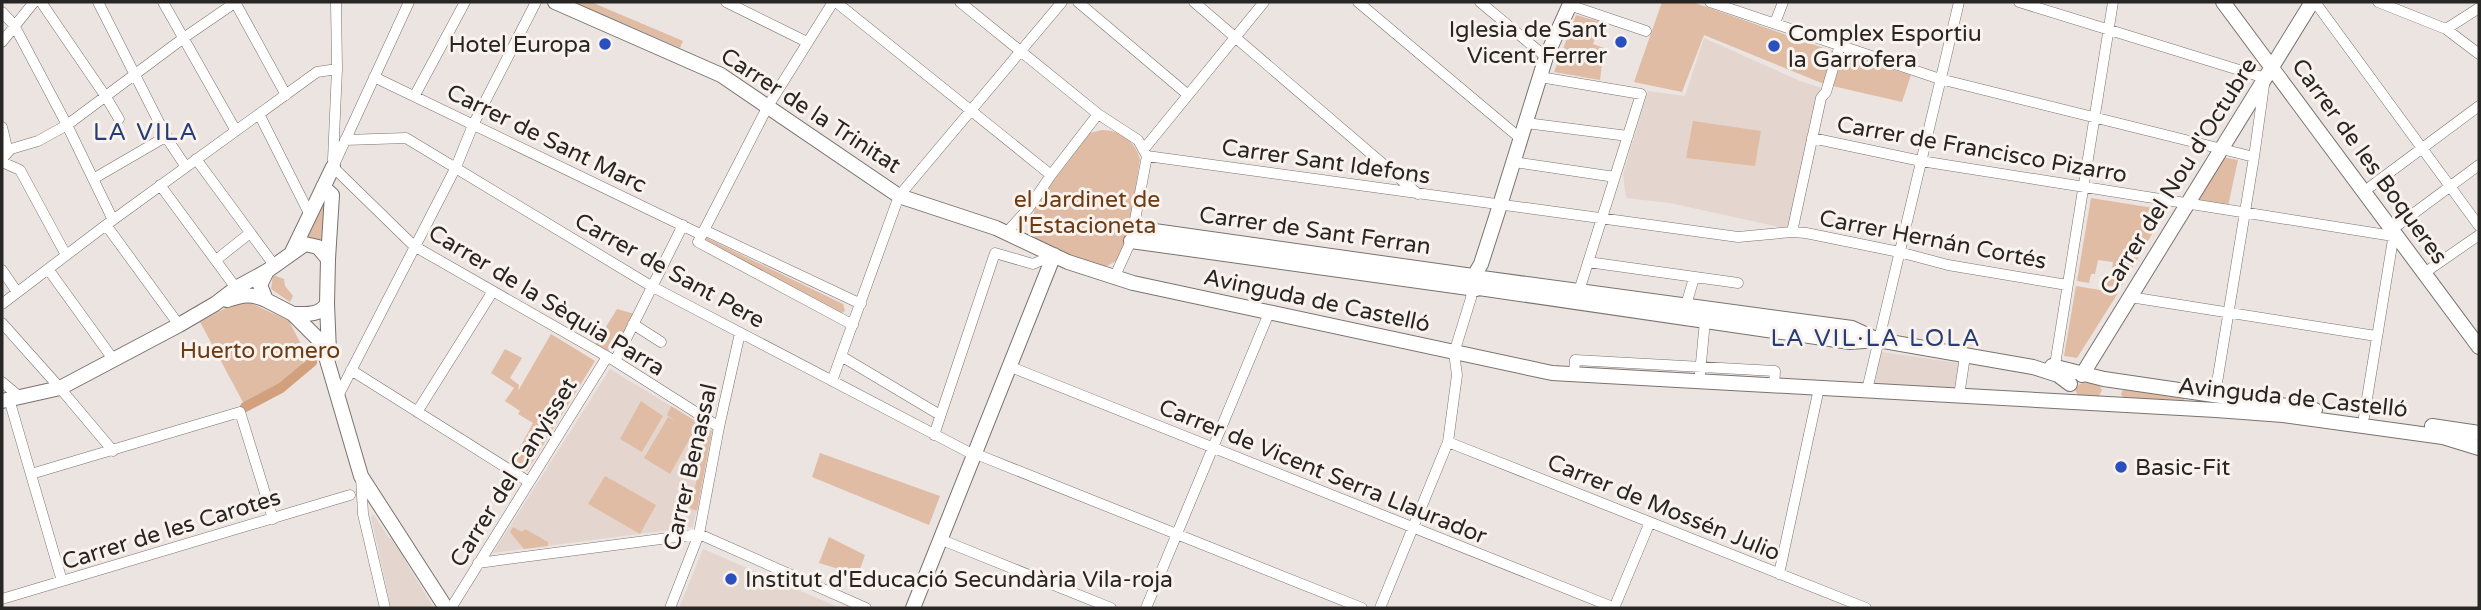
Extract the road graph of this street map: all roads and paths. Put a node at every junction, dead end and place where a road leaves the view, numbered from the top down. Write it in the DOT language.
graph roads {
  1 [pos="34,2"];
  2 [pos="41,2"];
  3 [pos="97,2"];
  4 [pos="163,2"];
  5 [pos="235,2"];
  6 [pos="336,2"];
  7 [pos="409,2"];
  8 [pos="465,2"];
  9 [pos="536,2"];
  10 [pos="555,2"];
  11 [pos="726,2"];
  12 [pos="834,2"];
  13 [pos="960,2"];
  14 [pos="1062,2"];
  15 [pos="1078,2"];
  16 [pos="1194,2"];
  17 [pos="1264,2"];
  18 [pos="1358,2"];
  19 [pos="1480,2"];
  20 [pos="1710,2"];
  21 [pos="1783,2"];
  22 [pos="1959,2"];
  23 [pos="2019,2"];
  24 [pos="2113,2"];
  25 [pos="2224,2"];
  26 [pos="2232,2"];
  27 [pos="2313,2"];
  28 [pos="2378,2"];
  29 [pos="1570,3"];
  30 [pos="2479,8"];
  31 [pos="2,12"];
  32 [pos="1775,23"];
  33 [pos="14,25"];
  34 [pos="2446,29"];
  35 [pos="1646,31"];
  36 [pos="2108,31"];
  37 [pos="185,37"];
  38 [pos="1235,37"];
  39 [pos="2,42"];
  40 [pos="807,42"];
  41 [pos="1840,45"];
  42 [pos="1022,51"];
  43 [pos="2479,54"];
  44 [pos="1546,57"];
  45 [pos="2271,68"];
  46 [pos="337,69"];
  47 [pos="135,75"];
  48 [pos="374,77"];
  49 [pos="1540,77"];
  50 [pos="1940,79"];
  51 [pos="1187,94"];
  52 [pos="286,95"];
  53 [pos="415,95"];
  54 [pos="106,97"];
  55 [pos="768,106"];
  56 [pos="2479,106"];
  57 [pos="972,110"];
  58 [pos="259,114"];
  59 [pos="1098,114"];
  60 [pos="2094,118"];
  61 [pos="119,119"];
  62 [pos="1526,122"];
  63 [pos="68,125"];
  64 [pos="473,125"];
  65 [pos="2,127"];
  66 [pos="236,131"];
  67 [pos="167,136"];
  68 [pos="1628,136"];
  69 [pos="1812,138"];
  70 [pos="1521,139"];
  71 [pos="345,140"];
  72 [pos="2423,148"];
  73 [pos="2220,150"];
  74 [pos="1146,152"];
  75 [pos="6,156"];
  76 [pos="2254,157"];
  77 [pos="197,159"];
  78 [pos="1921,161"];
  79 [pos="1514,162"];
  80 [pos="2479,165"];
  81 [pos="186,167"];
  82 [pos="332,167"];
  83 [pos="456,167"];
  84 [pos="1051,174"];
  85 [pos="1615,177"];
  86 [pos="93,179"];
  87 [pos="160,186"];
  88 [pos="2451,186"];
  89 [pos="323,187"];
  90 [pos="2083,187"];
  91 [pos="2370,187"];
  92 [pos="1418,194"];
  93 [pos="899,196"];
  94 [pos="2187,204"];
  95 [pos="1500,205"];
  96 [pos="2245,214"];
  97 [pos="310,215"];
  98 [pos="1602,219"];
  99 [pos="110,222"];
  100 [pos="683,225"];
  101 [pos="2479,226"];
  102 [pos="2395,231"];
  103 [pos="1792,232"];
  104 [pos="250,233"];
  105 [pos="1133,234"];
  106 [pos="701,235"];
  107 [pos="1013,235"];
  108 [pos="2479,235"];
  109 [pos="414,246"];
  110 [pos="292,251"];
  111 [pos="1899,252"];
  112 [pos="66,255"];
  113 [pos="1057,257"];
  114 [pos="328,259"];
  115 [pos="216,260"];
  116 [pos="1588,262"];
  117 [pos="270,268"];
  118 [pos="48,269"];
  119 [pos="2430,269"];
  120 [pos="2,270"];
  121 [pos="1114,278"];
  122 [pos="1694,278"];
  123 [pos="1476,282"];
  124 [pos="1738,283"];
  125 [pos="2067,285"];
  126 [pos="652,286"];
  127 [pos="236,288"];
  128 [pos="493,291"];
  129 [pos="18,292"];
  130 [pos="1577,297"];
  131 [pos="2130,297"];
  132 [pos="266,300"];
  133 [pos="2,304"];
  134 [pos="215,304"];
  135 [pos="327,304"];
  136 [pos="861,304"];
  137 [pos="1684,312"];
  138 [pos="2228,312"];
  139 [pos="1269,313"];
  140 [pos="293,314"];
  141 [pos="1705,321"];
  142 [pos="2,323"];
  143 [pos="633,324"];
  144 [pos="179,325"];
  145 [pos="853,325"];
  146 [pos="740,333"];
  147 [pos="2479,335"];
  148 [pos="2376,336"];
  149 [pos="1878,340"];
  150 [pos="661,342"];
  151 [pos="2479,347"];
  152 [pos="1454,353"];
  153 [pos="841,356"];
  154 [pos="1965,356"];
  155 [pos="607,357"];
  156 [pos="113,359"];
  157 [pos="2055,365"];
  158 [pos="2033,367"];
  159 [pos="1013,368"];
  160 [pos="351,370"];
  161 [pos="330,371"];
  162 [pos="1700,374"];
  163 [pos="2082,375"];
  164 [pos="2104,379"];
  165 [pos="832,381"];
  166 [pos="2,382"];
  167 [pos="2070,384"];
  168 [pos="60,387"];
  169 [pos="1819,388"];
  170 [pos="1867,390"];
  171 [pos="2215,395"];
  172 [pos="1959,396"];
  173 [pos="337,398"];
  174 [pos="10,399"];
  175 [pos="2079,402"];
  176 [pos="2099,403"];
  177 [pos="417,412"];
  178 [pos="940,415"];
  179 [pos="2364,417"];
  180 [pos="719,427"];
  181 [pos="2479,433"];
  182 [pos="934,435"];
  183 [pos="1448,442"];
  184 [pos="1213,447"];
  185 [pos="2479,448"];
  186 [pos="113,451"];
  187 [pos="977,456"];
  188 [pos="31,474"];
  189 [pos="361,476"];
  190 [pos="529,482"];
  191 [pos="350,495"];
  192 [pos="380,505"];
  193 [pos="273,519"];
  194 [pos="1650,522"];
  195 [pos="1413,528"];
  196 [pos="368,529"];
  197 [pos="699,534"];
  198 [pos="1176,535"];
  199 [pos="944,541"];
  200 [pos="478,563"];
  201 [pos="1779,574"];
  202 [pos="62,582"];
  203 [pos="2,600"];
  204 [pos="385,608"];
  205 [pos="449,608"];
  206 [pos="670,608"];
  207 [pos="866,608"];
  208 [pos="913,608"];
  209 [pos="920,608"];
  210 [pos="1111,608"];
  211 [pos="1146,608"];
  212 [pos="1362,608"];
  213 [pos="1380,608"];
  214 [pos="1614,608"];
  215 [pos="1866,608"];
  1 -- 33 [label="street"];
  2 -- 54 [label="street"];
  3 -- 47 [label="street"];
  4 -- 37 [label="street"];
  5 -- 37 [label="street"];
  5 -- 52 [label="street"];
  6 -- 46 [label="street"];
  7 -- 48 [label="street"];
  8 -- 53 [label="street"];
  9 -- 64 [label="street"];
  10 -- 55 [label="street, Carrer de la Trinitat"];
  11 -- 40 [label="street"];
  12 -- 40 [label="street"];
  12 -- 57 [label="street"];
  13 -- 42 [label="street"];
  14 -- 42 [label="street"];
  15 -- 51 [label="street"];
  16 -- 38 [label="street"];
  17 -- 38 [label="street"];
  18 -- 70 [label="street"];
  19 -- 44 [label="street"];
  20 -- 32 [label="street"];
  21 -- 32 [label="street"];
  22 -- 50 [label="street"];
  23 -- 36 [label="street"];
  24 -- 36 [label="street"];
  25 -- 45 [label="street, Carrer de les Boqueres"];
  26 -- 45 [label="street, Carrer de les Boqueres"];
  27 -- 45 [label="street, Carrer del Nou d'Octubre"];
  27 -- 72 [label="street"];
  28 -- 34 [label="street"];
  29 -- 35 [label="street"];
  29 -- 44 [label="street"];
  30 -- 34 [label="street"];
  31 -- 33 [label="street"];
  32 -- 41 [label="street"];
  33 -- 39 [label="street"];
  33 -- 63 [label="street"];
  34 -- 43 [label="street"];
  36 -- 45 [label="street"];
  36 -- 60 [label="street"];
  37 -- 47 [label="street"];
  37 -- 66 [label="street"];
  38 -- 51 [label="street"];
  38 -- 92 [label="street"];
  40 -- 55 [label="street"];
  41 -- 50 [label="street"];
  41 -- 69 [label="street"];
  42 -- 57 [label="street"];
  42 -- 59 [label="street"];
  44 -- 49 [label="street"];
  45 -- 73 [label="street, Carrer del Nou d'Octubre"];
  45 -- 76 [label="street"];
  45 -- 91 [label="street, Carrer de les Boqueres"];
  45 -- 102 [label="street, Carrer de les Boqueres"];
  46 -- 52 [label="street"];
  46 -- 82 [label="street"];
  47 -- 54 [label="street"];
  47 -- 67 [label="street"];
  48 -- 53 [label="street, Carrer de Sant Marc"];
  48 -- 71 [label="street"];
  49 -- 62 [label="street"];
  49 -- 68 [label="street"];
  50 -- 60 [label="street"];
  50 -- 78 [label="street"];
  51 -- 74 [label="street"];
  52 -- 58 [label="street"];
  53 -- 64 [label="street, Carrer de Sant Marc"];
  54 -- 61 [label="street"];
  54 -- 63 [label="street"];
  55 -- 93 [label="street, Carrer de la Trinitat"];
  55 -- 106 [label="street"];
  56 -- 72 [label="street"];
  57 -- 84 [label="street"];
  57 -- 93 [label="street"];
  58 -- 66 [label="street"];
  58 -- 97 [label="street"];
  59 -- 74 [label="street"];
  59 -- 84 [label="street"];
  60 -- 73 [label="street"];
  60 -- 90 [label="street"];
  62 -- 68 [label="street"];
  62 -- 70 [label="street"];
  63 -- 75 [label="street"];
  63 -- 86 [label="street"];
  64 -- 83 [label="street"];
  64 -- 100 [label="street, Carrer de Sant Marc"];
  65 -- 75 [label="street"];
  66 -- 77 [label="street"];
  67 -- 81 [label="street"];
  67 -- 86 [label="street"];
  68 -- 85 [label="street"];
  69 -- 78 [label="street, Carrer de Francisco Pizarro"];
  69 -- 103 [label="street"];
  70 -- 79 [label="street"];
  71 -- 82 [label="street"];
  71 -- 83 [label="street, Carrer de Sant Pere"];
  72 -- 88 [label="street"];
  72 -- 91 [label="street"];
  73 -- 76 [label="street"];
  73 -- 94 [label="street, Carrer del Nou d'Octubre"];
  74 -- 92 [label="street, Carrer Sant Idefons"];
  74 -- 105 [label="street"];
  75 -- 112 [label="street"];
  76 -- 96 [label="street"];
  77 -- 81 [label="street"];
  77 -- 104 [label="street"];
  78 -- 90 [label="street, Carrer de Francisco Pizarro"];
  78 -- 111 [label="street"];
  79 -- 85 [label="street"];
  79 -- 95 [label="street"];
  80 -- 88 [label="street"];
  81 -- 87 [label="street"];
  82 -- 89 [label="street"];
  82 -- 109 [label="street, Carrer de la Sèquia Parra"];
  83 -- 109 [label="street"];
  83 -- 126 [label="street, Carrer de Sant Pere"];
  84 -- 107 [label="street"];
  85 -- 98 [label="street"];
  86 -- 99 [label="street"];
  87 -- 99 [label="street"];
  87 -- 115 [label="street"];
  88 -- 101 [label="street"];
  88 -- 102 [label="street"];
  89 -- 97 [label="street"];
  89 -- 114 [label="street"];
  90 -- 94 [label="street, Carrer de Francisco Pizarro"];
  90 -- 125 [label="street"];
  91 -- 102 [label="street, Carrer de les Boqueres"];
  92 -- 95 [label="street, Carrer Sant Idefons"];
  93 -- 107 [label="street, Carrer de la Trinitat"];
  93 -- 136 [label="street"];
  94 -- 96 [label="street, Carrer de Francisco Pizarro"];
  94 -- 131 [label="street, Carrer del Nou d'Octubre"];
  95 -- 98 [label="street, Carrer Sant Idefons"];
  95 -- 123 [label="street"];
  96 -- 102 [label="street, Carrer de Francisco Pizarro"];
  96 -- 138 [label="street"];
  97 -- 110 [label="street"];
  98 -- 103 [label="street, Carrer Hernán Cortés"];
  98 -- 116 [label="street"];
  99 -- 112 [label="street"];
  99 -- 144 [label="street"];
  100 -- 106 [label="street, Carrer de Sant Marc"];
  100 -- 126 [label="street, Carrer del Canyisset"];
  102 -- 119 [label="street, Carrer de les Boqueres"];
  102 -- 148 [label="street"];
  102 -- 151 [label="street, Carrer de les Boqueres"];
  103 -- 111 [label="street, Carrer Hernán Cortés"];
  104 -- 115 [label="street"];
  104 -- 117 [label="street"];
  105 -- 121 [label="street"];
  105 -- 123 [label="street, Carrer de Sant Ferran"];
  106 -- 136 [label="street, Carrer de Sant Marc"];
  106 -- 145 [label="street, Carrer de Sant Marc"];
  107 -- 113 [label="street, Avinguda de Castelló"];
  108 -- 119 [label="street"];
  109 -- 128 [label="street, Carrer de la Sèquia Parra"];
  109 -- 160 [label="street"];
  110 -- 114 [label="street"];
  110 -- 117 [label="street"];
  111 -- 125 [label="street, Carrer Hernán Cortés"];
  111 -- 149 [label="street"];
  112 -- 118 [label="street"];
  113 -- 121 [label="street, Avinguda de Castelló"];
  113 -- 159 [label="street"];
  113 -- 178 [label="street"];
  114 -- 135 [label="street"];
  115 -- 127 [label="street"];
  116 -- 122 [label="street"];
  116 -- 130 [label="street"];
  117 -- 127 [label="street"];
  117 -- 132 [label="street"];
  118 -- 129 [label="street"];
  118 -- 156 [label="street"];
  119 -- 147 [label="street, Carrer de les Boqueres"];
  120 -- 129 [label="street"];
  121 -- 139 [label="street, Avinguda de Castelló"];
  122 -- 124 [label="street"];
  122 -- 137 [label="street"];
  123 -- 130 [label="street, Carrer de Sant Ferran"];
  123 -- 152 [label="street"];
  125 -- 157 [label="street"];
  126 -- 143 [label="street, Carrer del Canyisset"];
  126 -- 146 [label="street, Carrer de Sant Pere"];
  127 -- 134 [label="street"];
  128 -- 155 [label="street, Carrer de la Sèquia Parra"];
  128 -- 177 [label="street"];
  129 -- 133 [label="street"];
  130 -- 137 [label="street, Carrer de Sant Ferran"];
  131 -- 138 [label="street"];
  131 -- 163 [label="street, Carrer del Nou d'Octubre"];
  132 -- 134 [label="street"];
  132 -- 140 [label="street"];
  134 -- 144 [label="street"];
  135 -- 140 [label="street"];
  135 -- 161 [label="street"];
  136 -- 145 [label="street"];
  137 -- 141 [label="street, Carrer de Sant Ferran"];
  137 -- 149 [label="street, Carrer de Sant Ferran"];
  138 -- 148 [label="street"];
  138 -- 171 [label="street"];
  139 -- 152 [label="street, Avinguda de Castelló"];
  139 -- 184 [label="street"];
  140 -- 161 [label="street"];
  141 -- 149 [label="street, Carrer de Sant Ferran"];
  141 -- 162 [label="street"];
  142 -- 168 [label="street"];
  143 -- 150 [label="street"];
  143 -- 155 [label="street, Carrer del Canyisset"];
  144 -- 156 [label="street"];
  145 -- 153 [label="street"];
  146 -- 165 [label="street, Carrer de Sant Pere"];
  146 -- 180 [label="street, Carrer Benassal"];
  148 -- 179 [label="street"];
  149 -- 154 [label="street, Carrer de Sant Ferran"];
  149 -- 170 [label="street"];
  152 -- 162 [label="street, Avinguda de Castelló"];
  152 -- 183 [label="street"];
  153 -- 165 [label="street"];
  153 -- 178 [label="street"];
  154 -- 158 [label="street, Carrer de Sant Ferran"];
  154 -- 172 [label="street"];
  155 -- 180 [label="street, Carrer de la Sèquia Parra"];
  155 -- 190 [label="street, Carrer del Canyisset"];
  156 -- 168 [label="street"];
  157 -- 158 [label="street, Carrer de Sant Ferran"];
  157 -- 163 [label="street, Carrer de Sant Ferran"];
  158 -- 167 [label="street, Carrer de Sant Ferran"];
  159 -- 184 [label="street, Carrer de Vicent Serra Llaurador"];
  159 -- 187 [label="street"];
  160 -- 161 [label="street"];
  160 -- 173 [label="street"];
  160 -- 177 [label="street"];
  161 -- 173 [label="street"];
  162 -- 169 [label="street, Avinguda de Castelló"];
  163 -- 164 [label="street"];
  163 -- 167 [label="street"];
  164 -- 171 [label="street, Avinguda de Castelló"];
  164 -- 176 [label="street"];
  165 -- 182 [label="street, Carrer de Sant Pere"];
  166 -- 174 [label="street"];
  167 -- 175 [label="street"];
  168 -- 174 [label="street"];
  168 -- 186 [label="street"];
  169 -- 170 [label="street, Avinguda de Castelló"];
  169 -- 201 [label="street"];
  170 -- 172 [label="street, Avinguda de Castelló"];
  171 -- 179 [label="street, Avinguda de Castelló"];
  172 -- 175 [label="street, Avinguda de Castelló"];
  173 -- 189 [label="street"];
  174 -- 188 [label="street"];
  175 -- 176 [label="street"];
  176 -- 185 [label="street, Avinguda de Castelló"];
  177 -- 190 [label="street"];
  178 -- 182 [label="street"];
  179 -- 181 [label="street, Avinguda de Castelló"];
  180 -- 197 [label="street, Carrer Benassal"];
  182 -- 187 [label="street, Carrer de Sant Pere"];
  183 -- 194 [label="street, Carrer de Mossén Julio"];
  183 -- 195 [label="street"];
  184 -- 195 [label="street, Carrer de Vicent Serra Llaurador"];
  184 -- 198 [label="street"];
  186 -- 188 [label="street"];
  186 -- 193 [label="street"];
  187 -- 198 [label="street, Carrer de Sant Pere"];
  187 -- 199 [label="street"];
  188 -- 202 [label="street"];
  189 -- 192 [label="street"];
  189 -- 196 [label="street"];
  190 -- 200 [label="street, Carrer del Canyisset"];
  191 -- 193 [label="street, Carrer de les Carotes"];
  192 -- 196 [label="street"];
  192 -- 205 [label="street"];
  193 -- 202 [label="street, Carrer de les Carotes"];
  194 -- 201 [label="street, Carrer de Mossén Julio"];
  194 -- 214 [label="street"];
  195 -- 213 [label="street"];
  195 -- 214 [label="street, Carrer de Vicent Serra Llaurador"];
  196 -- 204 [label="street"];
  197 -- 200 [label="street"];
  197 -- 206 [label="street, Carrer Benassal"];
  197 -- 207 [label="street"];
  198 -- 211 [label="street"];
  198 -- 212 [label="street, Carrer de Sant Pere"];
  199 -- 208 [label="street"];
  199 -- 209 [label="street"];
  199 -- 210 [label="street"];
  200 -- 205 [label="street, Carrer del Canyisset"];
  201 -- 215 [label="street, Carrer de Mossén Julio"];
  202 -- 203 [label="street, Carrer de les Carotes"];
}
